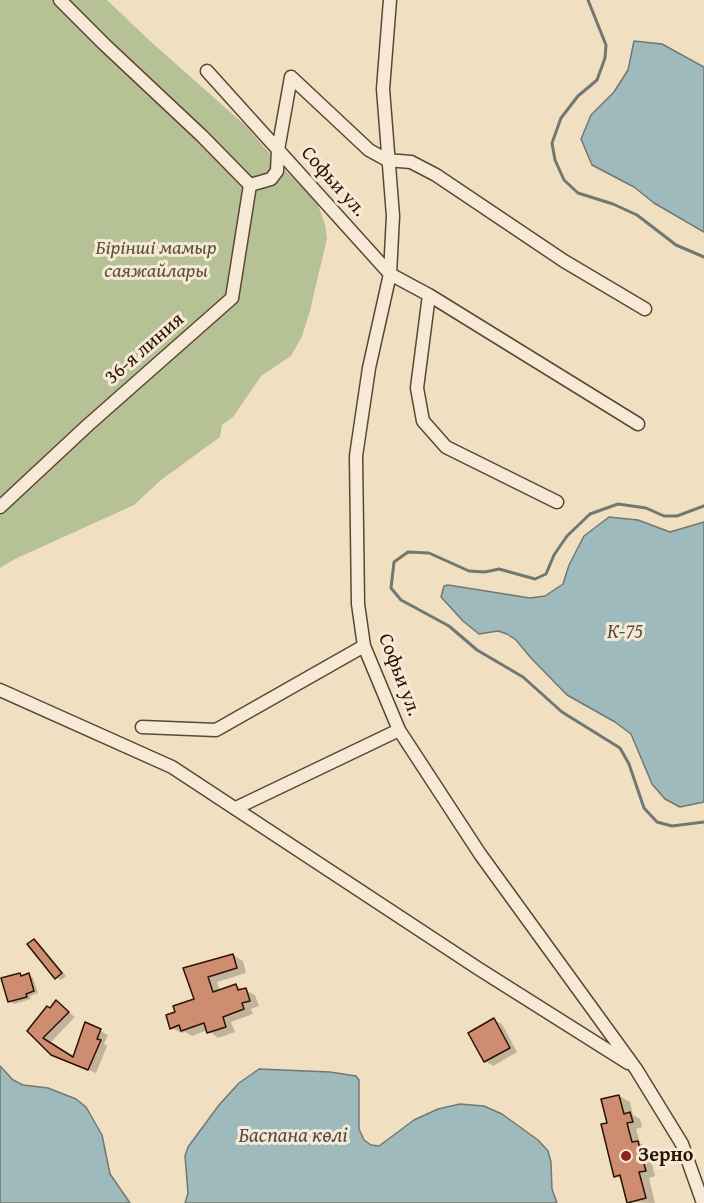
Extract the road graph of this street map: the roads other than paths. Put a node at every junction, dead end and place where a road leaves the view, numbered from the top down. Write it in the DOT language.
graph roads {
  1 [pos="60,0"];
  2 [pos="390,0"];
  3 [pos="207,71"];
  4 [pos="278,150"];
  5 [pos="387,160"];
  6 [pos="250,185"];
  7 [pos="390,274"];
  8 [pos="429,295"];
  9 [pos="645,309"];
  10 [pos="638,424"];
  11 [pos="557,502"];
  12 [pos="0,507"];
  13 [pos="364,646"];
  14 [pos="0,690"];
  15 [pos="142,727"];
  16 [pos="399,730"];
  17 [pos="236,808"];
  18 [pos="636,1069"];
  19 [pos="704,1203"];
  1 -- 6 [label="street"];
  2 -- 5 [label="street"];
  3 -- 4 [label="street, Софьи ул."];
  4 -- 5 [label="street"];
  4 -- 6 [label="street"];
  4 -- 7 [label="street, Софьи ул."];
  5 -- 7 [label="street"];
  5 -- 9 [label="street"];
  6 -- 12 [label="street, 36-я линия"];
  7 -- 8 [label="street"];
  7 -- 13 [label="street, Софьи ул."];
  8 -- 10 [label="street"];
  8 -- 11 [label="street"];
  13 -- 15 [label="street"];
  13 -- 16 [label="street, Софьи ул."];
  14 -- 17 [label="street"];
  16 -- 17 [label="street"];
  16 -- 18 [label="street, Софьи ул."];
  17 -- 18 [label="street"];
  18 -- 19 [label="street, Софьи ул."];
}
